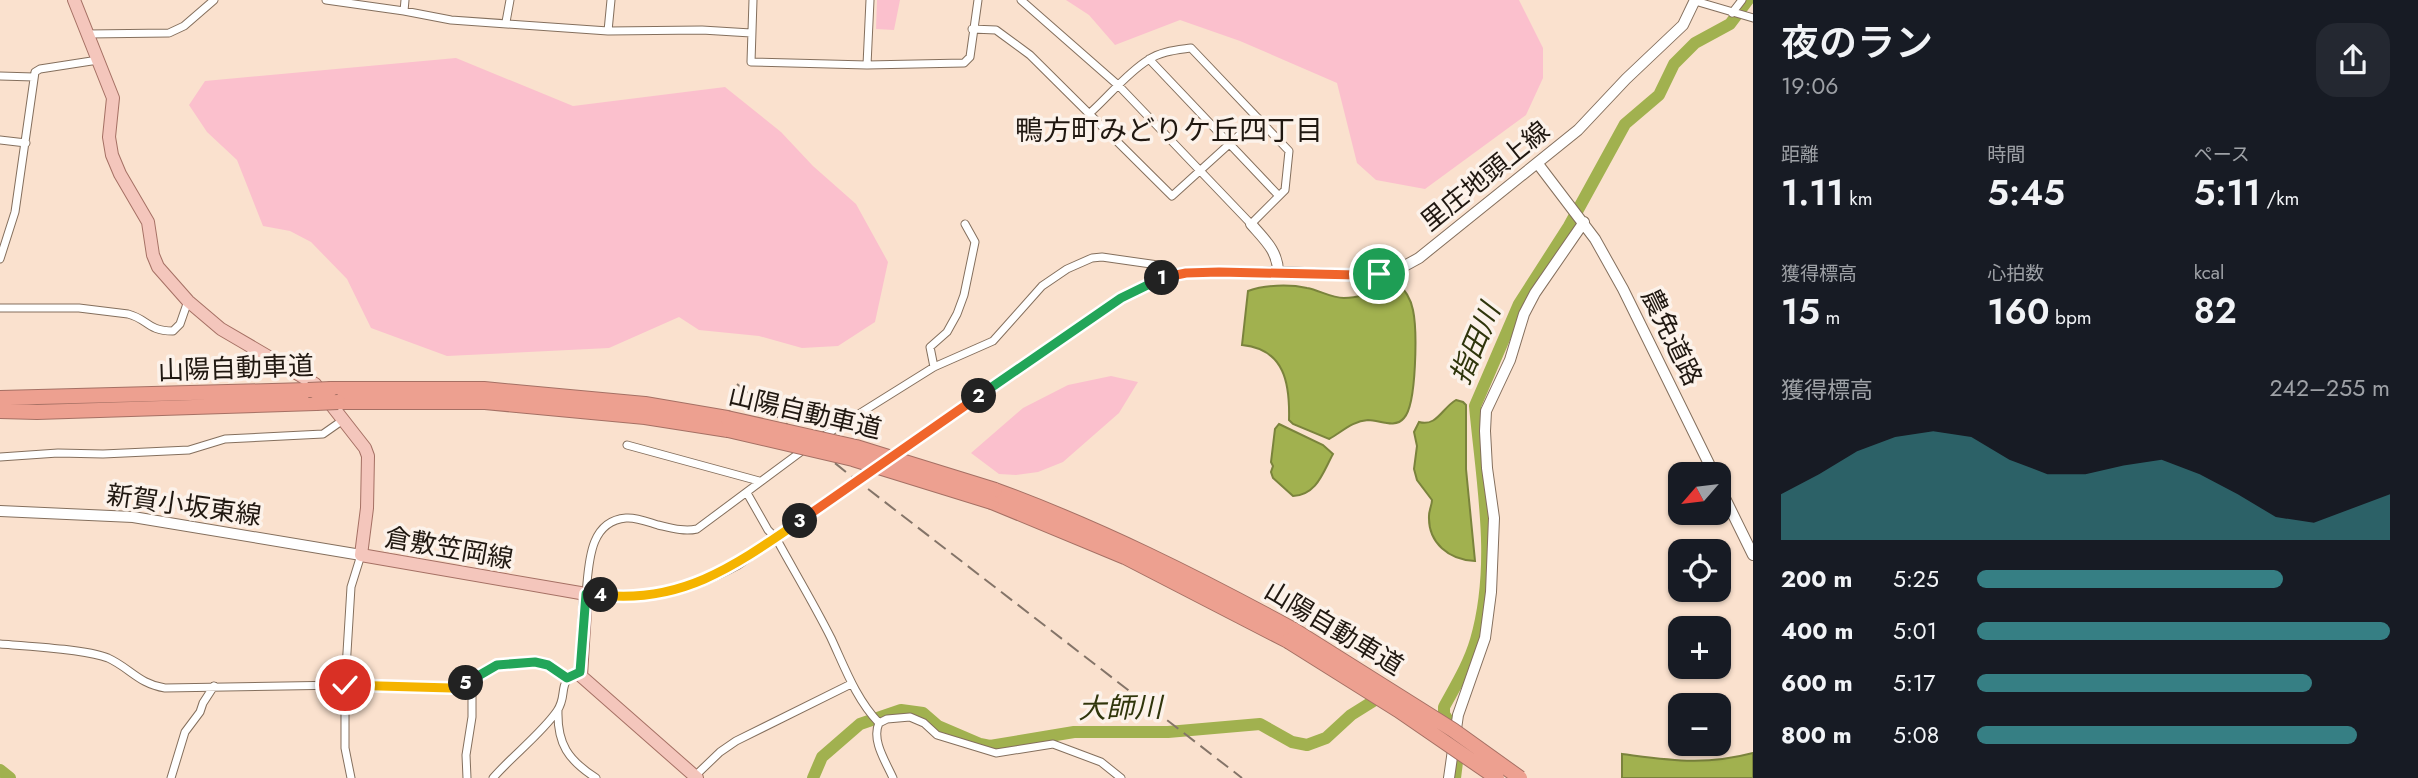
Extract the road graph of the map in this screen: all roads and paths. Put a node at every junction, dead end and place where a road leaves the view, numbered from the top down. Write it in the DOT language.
graph roads {
  1 [pos="74,0"];
  2 [pos="214,0"];
  3 [pos="326,0"];
  4 [pos="405,0"];
  5 [pos="510,0"];
  6 [pos="611,0"];
  7 [pos="753,0"];
  8 [pos="870,0"];
  9 [pos="978,0"];
  10 [pos="1021,0"];
  11 [pos="1742,0"];
  12 [pos="1695,1"];
  13 [pos="404,10"];
  14 [pos="1737,14"];
  15 [pos="1753,18"];
  16 [pos="506,22"];
  17 [pos="972,29"];
  18 [pos="608,31"];
  19 [pos="751,33"];
  20 [pos="87,34"];
  21 [pos="1149,59"];
  22 [pos="98,61"];
  23 [pos="867,65"];
  24 [pos="0,76"];
  25 [pos="34,76"];
  26 [pos="1119,86"];
  27 [pos="1090,113"];
  28 [pos="1258,118"];
  29 [pos="0,141"];
  30 [pos="26,144"];
  31 [pos="1230,144"];
  32 [pos="1538,164"];
  33 [pos="1202,172"];
  34 [pos="1279,196"];
  35 [pos="1582,219"];
  36 [pos="965,224"];
  37 [pos="1251,224"];
  38 [pos="0,259"];
  39 [pos="1278,272"];
  40 [pos="1172,275"];
  41 [pos="188,301"];
  42 [pos="0,309"];
  43 [pos="934,367"];
  44 [pos="335,396"];
  45 [pos="0,398"];
  46 [pos="0,411"];
  47 [pos="343,420"];
  48 [pos="627,445"];
  49 [pos="0,457"];
  50 [pos="1708,462"];
  51 [pos="759,481"];
  52 [pos="747,493"];
  53 [pos="1731,510"];
  54 [pos="0,511"];
  55 [pos="776,538"];
  56 [pos="361,555"];
  57 [pos="1753,555"];
  58 [pos="586,594"];
  59 [pos="0,634"];
  60 [pos="1291,635"];
  61 [pos="0,644"];
  62 [pos="580,672"];
  63 [pos="567,678"];
  64 [pos="472,680"];
  65 [pos="851,684"];
  66 [pos="345,685"];
  67 [pos="214,687"];
  68 [pos="558,709"];
  69 [pos="877,720"];
  70 [pos="696,777"];
  71 [pos="171,778"];
  72 [pos="351,778"];
  73 [pos="467,778"];
  74 [pos="492,778"];
  75 [pos="596,778"];
  76 [pos="894,778"];
  77 [pos="1121,778"];
  78 [pos="1450,778"];
  79 [pos="1497,778"];
  80 [pos="1520,778"];
  1 -- 20 [label="main road, 倉敷笠岡線"];
  2 -- 20 [label="street"];
  3 -- 13 [label="street"];
  4 -- 13 [label="street"];
  5 -- 16 [label="street"];
  6 -- 18 [label="street"];
  7 -- 19 [label="street"];
  8 -- 23 [label="street"];
  9 -- 17 [label="street"];
  10 -- 26 [label="street"];
  11 -- 14 [label="street"];
  12 -- 14 [label="street"];
  12 -- 32 [label="main road, 里庄地頭上線"];
  13 -- 16 [label="street"];
  14 -- 15 [label="street"];
  16 -- 18 [label="street"];
  17 -- 23 [label="street"];
  17 -- 27 [label="street"];
  18 -- 19 [label="street"];
  19 -- 23 [label="street"];
  20 -- 22 [label="main road, 倉敷笠岡線"];
  21 -- 26 [label="street"];
  21 -- 28 [label="street"];
  21 -- 31 [label="street"];
  22 -- 25 [label="street"];
  22 -- 41 [label="main road, 倉敷笠岡線"];
  24 -- 25 [label="street"];
  25 -- 30 [label="street"];
  26 -- 27 [label="street"];
  26 -- 33 [label="street"];
  27 -- 33 [label="street"];
  28 -- 31 [label="street"];
  28 -- 34 [label="street"];
  29 -- 30 [label="street"];
  30 -- 38 [label="street"];
  31 -- 33 [label="street"];
  31 -- 34 [label="street"];
  32 -- 35 [label="main road, 農免道路"];
  32 -- 39 [label="main road, 里庄地頭上線"];
  33 -- 37 [label="street"];
  34 -- 37 [label="street"];
  35 -- 50 [label="main road, 農免道路"];
  35 -- 78 [label="main road, bridge"];
  36 -- 43 [label="street"];
  37 -- 39 [label="main road"];
  39 -- 40 [label="main road, 里庄地頭上線"];
  40 -- 43 [label="street"];
  40 -- 55 [label="main road, 里庄地頭上線"];
  41 -- 42 [label="street"];
  41 -- 47 [label="main road, 倉敷笠岡線"];
  43 -- 51 [label="street"];
  44 -- 45 [label="highway, 山陽自動車道, bridge"];
  44 -- 46 [label="highway, 山陽自動車道, bridge"];
  44 -- 60 [label="highway, 山陽自動車道, bridge"];
  47 -- 49 [label="street"];
  47 -- 56 [label="main road, 倉敷笠岡線"];
  48 -- 51 [label="street"];
  51 -- 52 [label="street"];
  52 -- 55 [label="street"];
  52 -- 58 [label="street"];
  53 -- 57 [label="main road"];
  54 -- 56 [label="main road, 新賀小坂東線"];
  55 -- 58 [label="main road, 里庄地頭上線"];
  55 -- 65 [label="street"];
  56 -- 58 [label="main road, 倉敷笠岡線"];
  56 -- 66 [label="street"];
  58 -- 62 [label="main road"];
  59 -- 61 [label="street"];
  60 -- 79 [label="highway, 山陽自動車道, bridge"];
  60 -- 80 [label="highway, 山陽自動車道, bridge"];
  61 -- 67 [label="street"];
  62 -- 63 [label="street"];
  62 -- 70 [label="main road"];
  63 -- 64 [label="street"];
  63 -- 68 [label="street"];
  64 -- 66 [label="street"];
  64 -- 73 [label="street"];
  65 -- 69 [label="street"];
  65 -- 70 [label="street"];
  66 -- 67 [label="street"];
  66 -- 72 [label="street"];
  67 -- 71 [label="street"];
  68 -- 74 [label="street"];
  68 -- 75 [label="street"];
  69 -- 76 [label="street"];
  69 -- 77 [label="street"];
}
